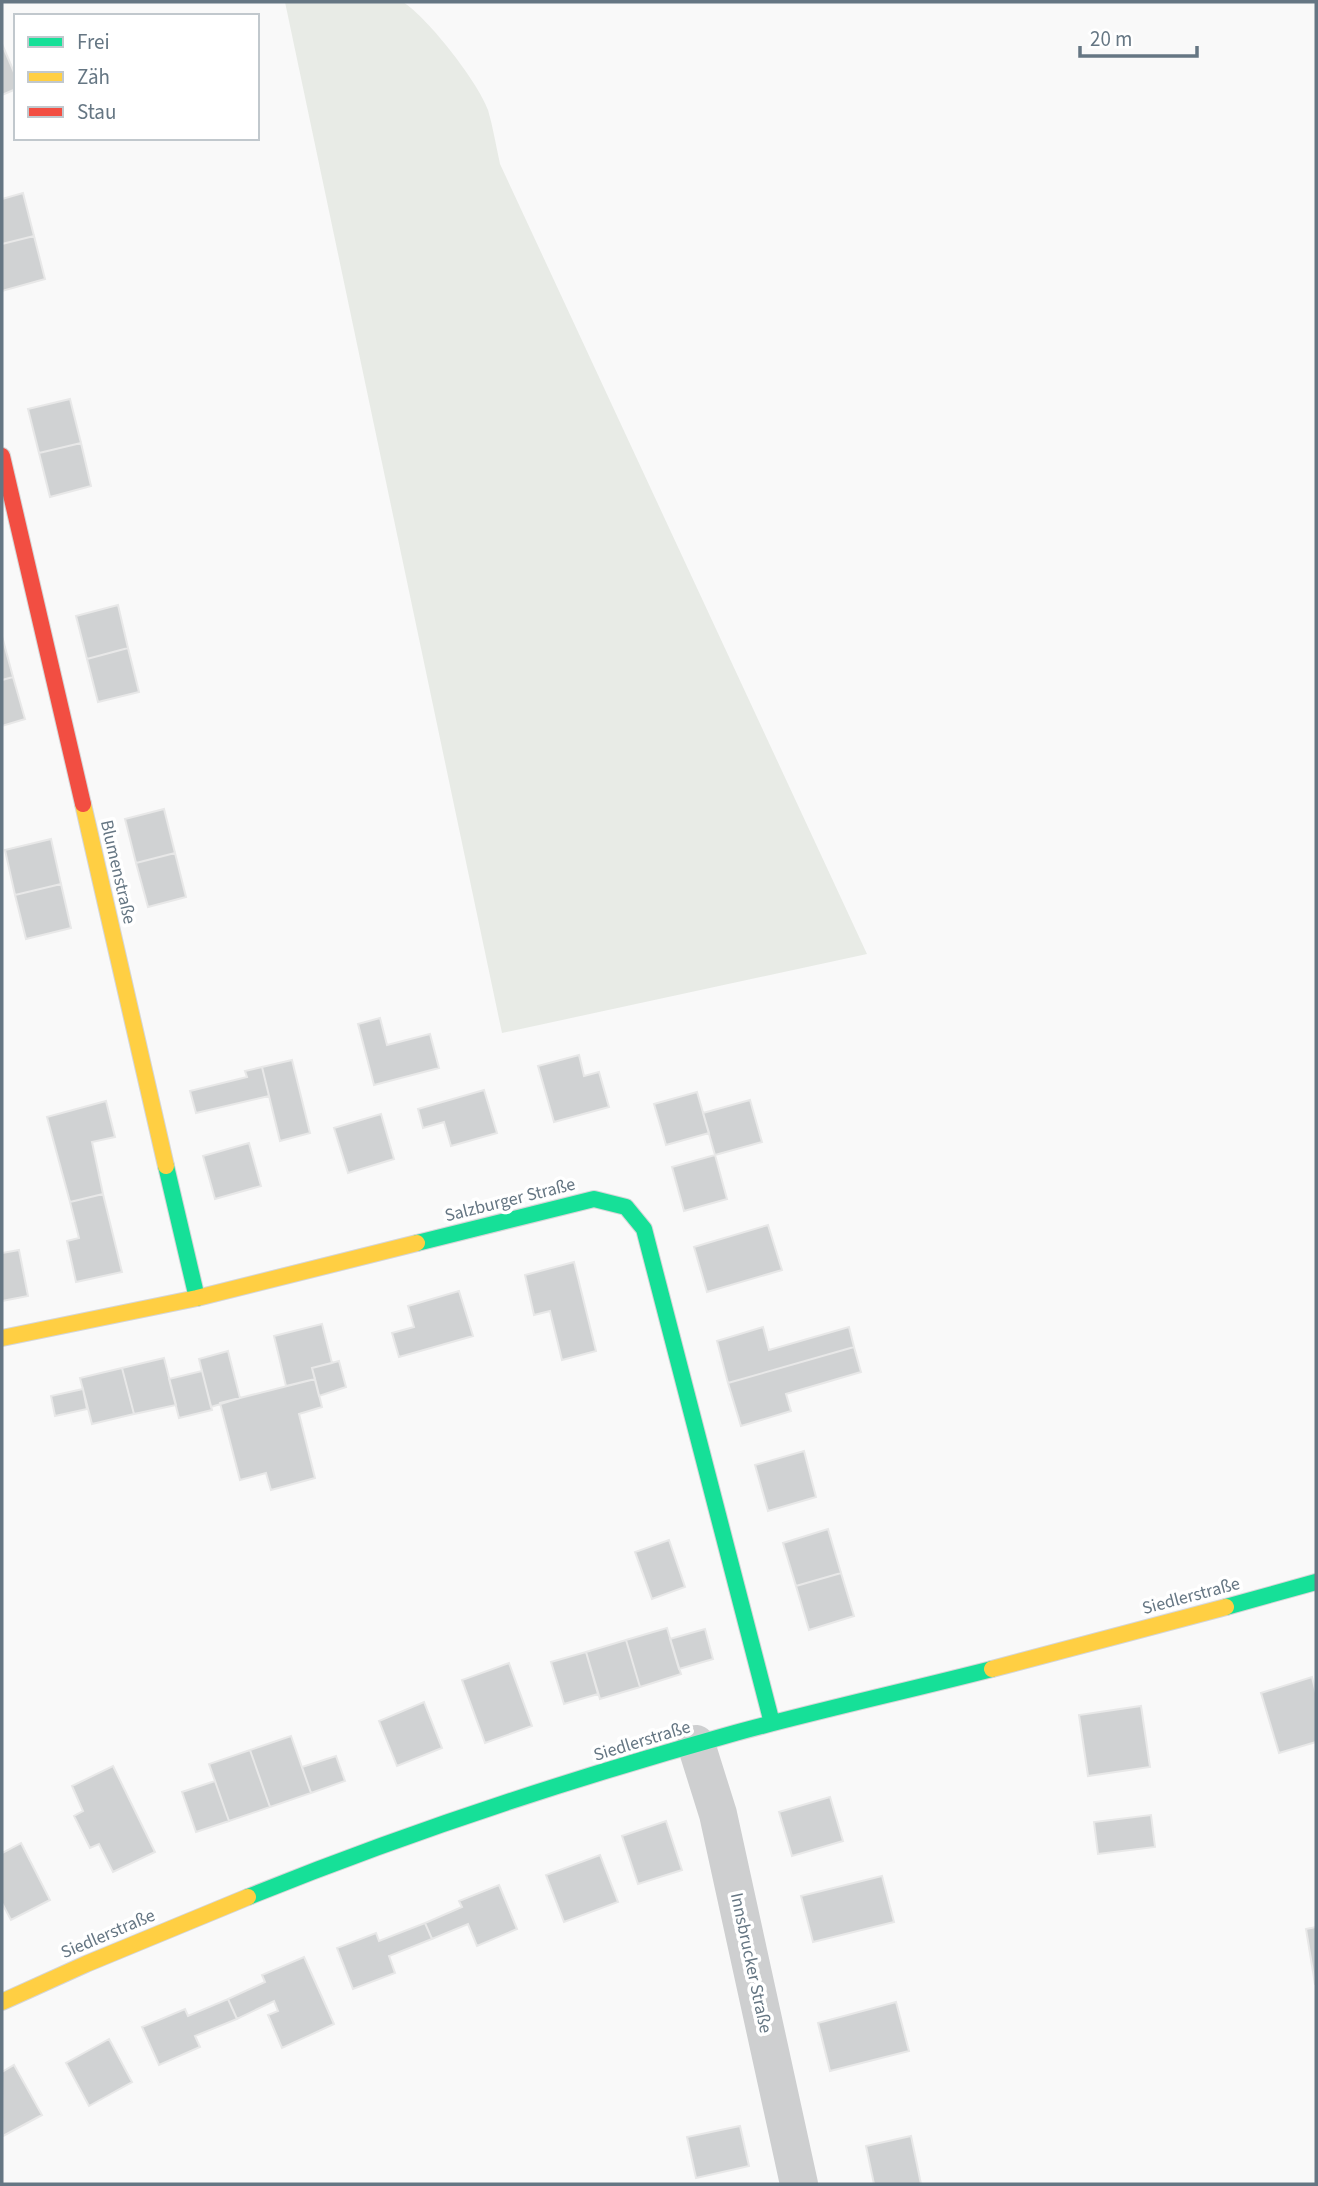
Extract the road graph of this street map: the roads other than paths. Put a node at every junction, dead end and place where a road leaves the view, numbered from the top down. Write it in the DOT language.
graph roads {
  1 [pos="2,456"];
  2 [pos="197,1298"];
  3 [pos="2,1338"];
  4 [pos="1316,1582"];
  5 [pos="772,1723"];
  6 [pos="696,1744"];
  7 [pos="2,2002"];
  8 [pos="799,2184"];
  1 -- 2 [label="street, Blumenstraße"];
  2 -- 3 [label="street, Salzburger Straße"];
  2 -- 5 [label="street, Salzburger Straße"];
  4 -- 5 [label="street, Siedlerstraße"];
  5 -- 6 [label="street, Siedlerstraße"];
  6 -- 7 [label="street, Siedlerstraße"];
  6 -- 8 [label="street, Innsbrucker Straße"];
}
